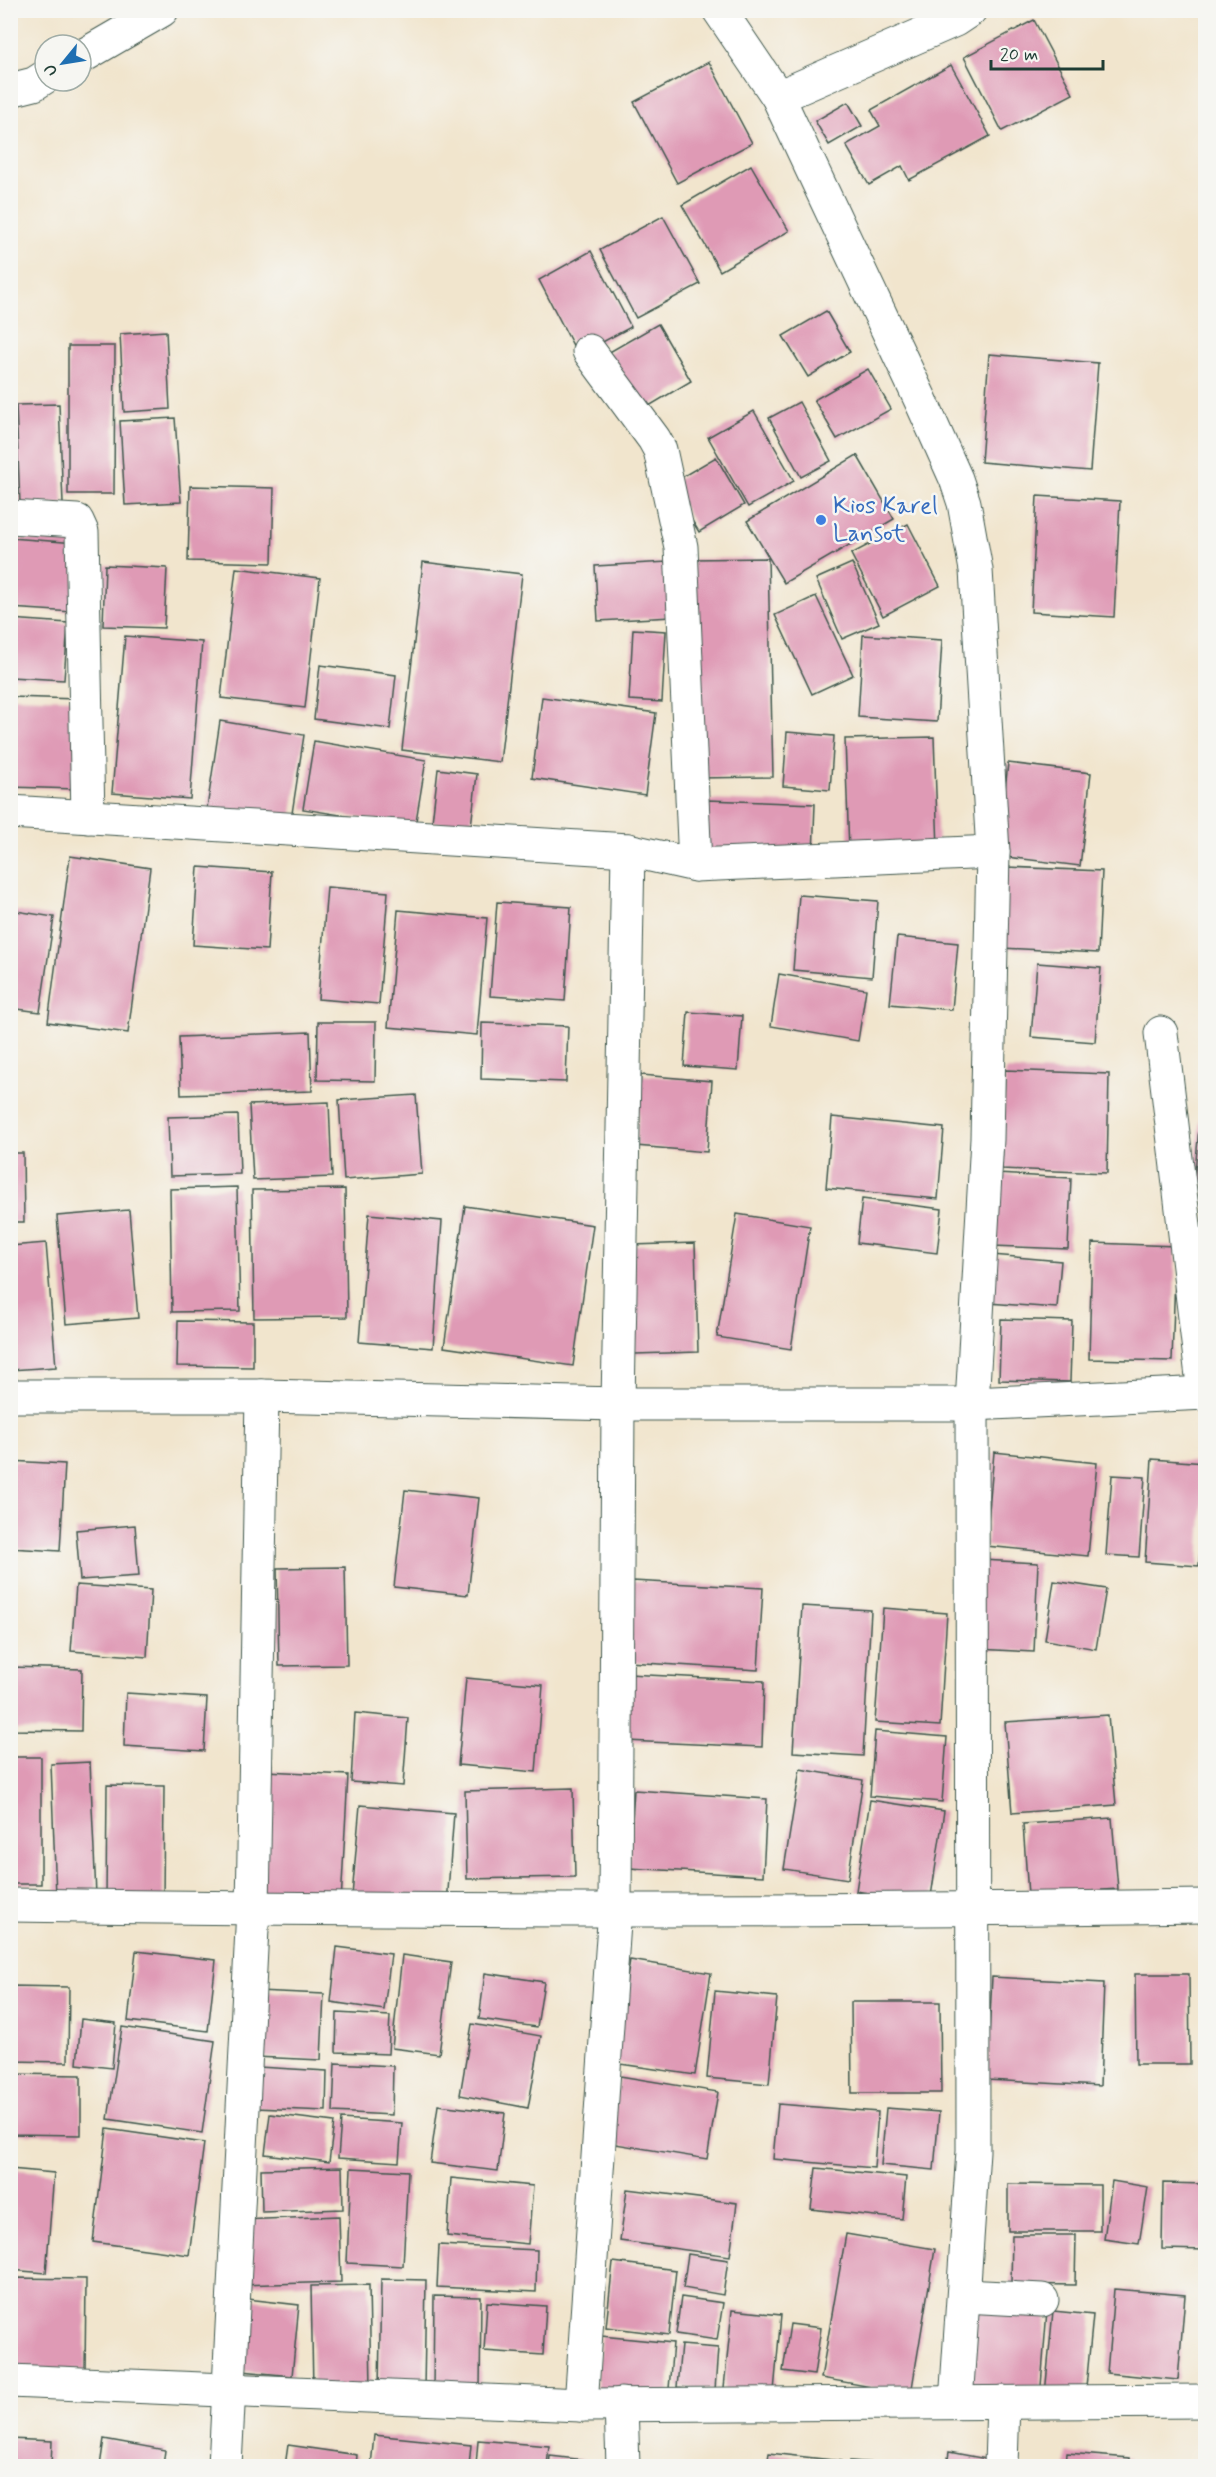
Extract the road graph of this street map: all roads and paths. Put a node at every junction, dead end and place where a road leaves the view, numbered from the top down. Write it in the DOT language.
graph roads {
  1 [pos="162,10"];
  2 [pos="719,10"];
  3 [pos="970,10"];
  4 [pos="93,50"];
  5 [pos="33,84"];
  6 [pos="10,90"];
  7 [pos="778,98"];
  8 [pos="589,351"];
  9 [pos="10,517"];
  10 [pos="10,812"];
  11 [pos="88,817"];
  12 [pos="628,850"];
  13 [pos="993,852"];
  14 [pos="695,865"];
  15 [pos="1161,1033"];
  16 [pos="1205,1393"];
  17 [pos="10,1396"];
  18 [pos="262,1396"];
  19 [pos="618,1404"];
  20 [pos="972,1404"];
  21 [pos="10,1905"];
  22 [pos="1206,1906"];
  23 [pos="615,1908"];
  24 [pos="253,1909"];
  25 [pos="973,1909"];
  26 [pos="964,2296"];
  27 [pos="1042,2300"];
  28 [pos="10,2380"];
  29 [pos="228,2389"];
  30 [pos="1206,2401"];
  31 [pos="957,2402"];
  32 [pos="1003,2402"];
  33 [pos="621,2404"];
  34 [pos="582,2405"];
  35 [pos="225,2466"];
  36 [pos="623,2466"];
  37 [pos="1001,2466"];
  1 -- 4 [label="main road"];
  2 -- 7 [label="main road"];
  3 -- 7 [label="main road"];
  5 -- 6 [label="main road"];
  7 -- 13 [label="main road"];
  8 -- 14 [label="main road"];
  9 -- 11 [label="main road"];
  10 -- 11 [label="main road"];
  11 -- 12 [label="main road"];
  12 -- 14 [label="main road"];
  12 -- 19 [label="main road"];
  13 -- 14 [label="main road"];
  13 -- 20 [label="main road"];
  15 -- 16 [label="main road"];
  16 -- 20 [label="main road"];
  17 -- 18 [label="main road"];
  18 -- 19 [label="main road"];
  18 -- 24 [label="main road"];
  19 -- 20 [label="main road"];
  19 -- 23 [label="main road"];
  20 -- 25 [label="main road"];
  21 -- 24 [label="main road"];
  22 -- 25 [label="main road"];
  23 -- 24 [label="main road"];
  23 -- 25 [label="main road"];
  23 -- 34 [label="main road"];
  24 -- 29 [label="main road"];
  25 -- 26 [label="main road"];
  26 -- 27 [label="main road"];
  26 -- 31 [label="main road"];
  28 -- 29 [label="main road"];
  29 -- 34 [label="main road"];
  29 -- 35 [label="main road"];
  30 -- 32 [label="main road"];
  31 -- 32 [label="main road"];
  31 -- 33 [label="main road"];
  32 -- 37 [label="main road"];
  33 -- 34 [label="main road"];
  33 -- 36 [label="main road"];
}
